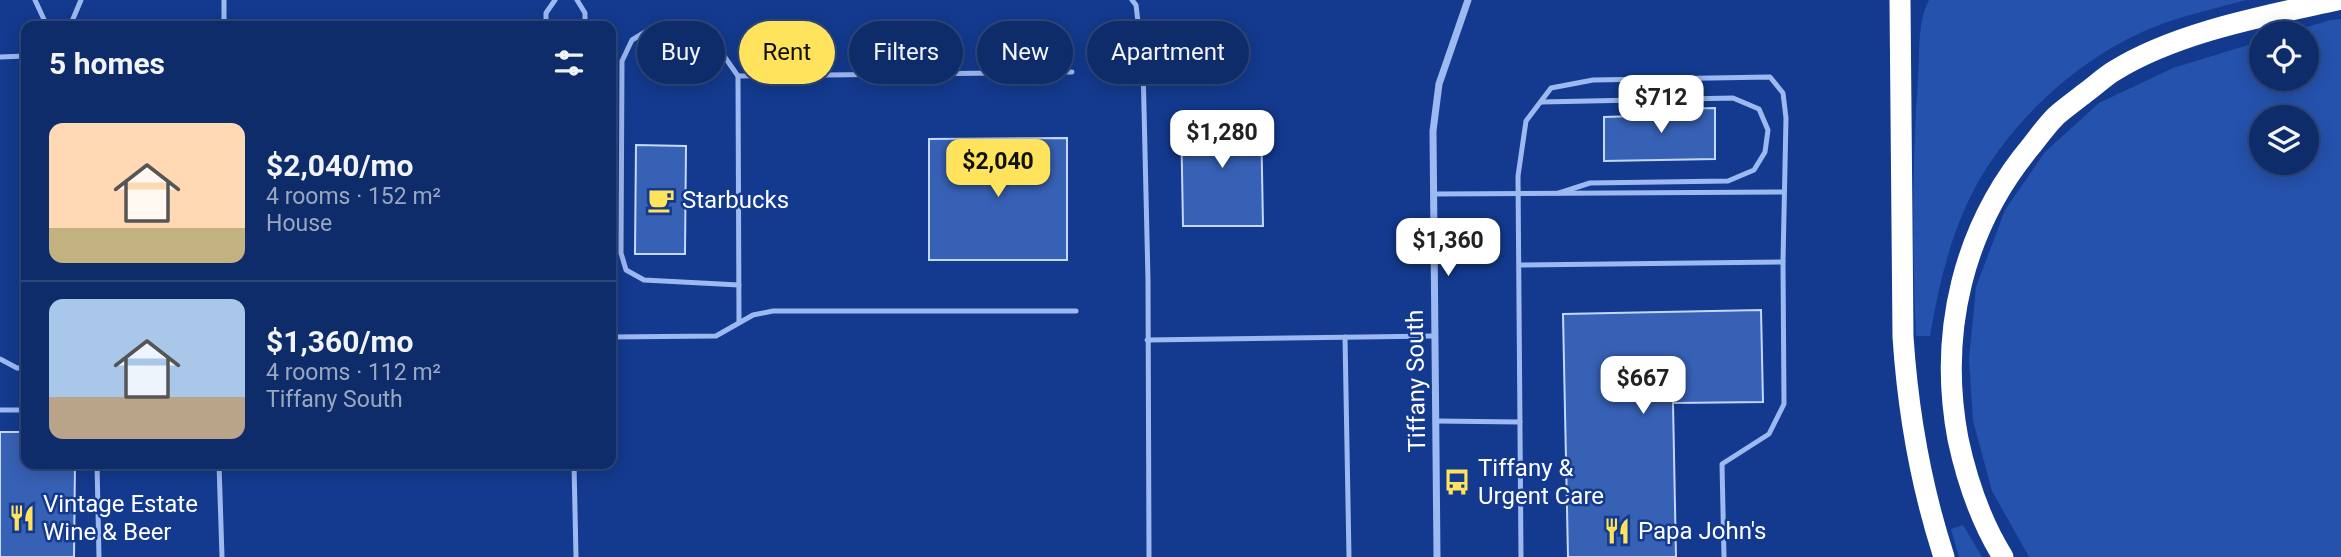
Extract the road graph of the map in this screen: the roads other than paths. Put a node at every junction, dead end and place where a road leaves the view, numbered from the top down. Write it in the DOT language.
graph roads {
  1 [pos="34,0"];
  2 [pos="81,0"];
  3 [pos="224,0"];
  4 [pos="555,0"];
  5 [pos="577,0"];
  6 [pos="1468,0"];
  7 [pos="1900,0"];
  8 [pos="2337,0"];
  9 [pos="1134,3"];
  10 [pos="44,21"];
  11 [pos="72,21"];
  12 [pos="224,21"];
  13 [pos="546,21"];
  14 [pos="585,21"];
  15 [pos="21,55"];
  16 [pos="0,57"];
  17 [pos="977,73"];
  18 [pos="738,76"];
  19 [pos="1541,102"];
  20 [pos="1783,192"];
  21 [pos="1559,193"];
  22 [pos="1434,194"];
  23 [pos="1518,194"];
  24 [pos="1783,262"];
  25 [pos="1519,265"];
  26 [pos="739,285"];
  27 [pos="1076,311"];
  28 [pos="739,323"];
  29 [pos="1435,335"];
  30 [pos="616,337"];
  31 [pos="1345,337"];
  32 [pos="1147,340"];
  33 [pos="0,359"];
  34 [pos="21,368"];
  35 [pos="21,410"];
  36 [pos="0,411"];
  37 [pos="1436,421"];
  38 [pos="1520,422"];
  39 [pos="97,469"];
  40 [pos="219,469"];
  41 [pos="574,469"];
  42 [pos="99,557"];
  43 [pos="222,557"];
  44 [pos="576,557"];
  45 [pos="1149,557"];
  46 [pos="1349,557"];
  47 [pos="1437,557"];
  48 [pos="1521,557"];
  49 [pos="1724,557"];
  50 [pos="1944,557"];
  51 [pos="2003,557"];
  1 -- 10 [label="lane"];
  2 -- 11 [label="lane"];
  3 -- 12 [label="lane"];
  4 -- 13 [label="lane"];
  5 -- 14 [label="lane"];
  6 -- 22 [label="street, Tiffany South"];
  7 -- 50 [label="highway"];
  8 -- 51 [label="highway"];
  9 -- 32 [label="lane"];
  15 -- 16 [label="lane"];
  17 -- 18 [label="lane"];
  18 -- 26 [label="lane"];
  18 -- 26 [label="lane"];
  19 -- 20 [label="lane"];
  19 -- 21 [label="lane"];
  19 -- 23 [label="lane"];
  20 -- 21 [label="lane"];
  20 -- 24 [label="lane"];
  21 -- 23 [label="lane"];
  22 -- 23 [label="lane"];
  22 -- 29 [label="street, Tiffany South"];
  23 -- 25 [label="lane"];
  24 -- 25 [label="lane"];
  24 -- 49 [label="lane"];
  25 -- 38 [label="lane"];
  26 -- 28 [label="lane"];
  27 -- 28 [label="lane"];
  28 -- 30 [label="lane"];
  29 -- 31 [label="lane"];
  29 -- 37 [label="street, Tiffany South"];
  31 -- 32 [label="lane"];
  31 -- 46 [label="lane"];
  32 -- 45 [label="lane"];
  33 -- 34 [label="lane"];
  35 -- 36 [label="lane"];
  37 -- 38 [label="lane"];
  37 -- 47 [label="street, Tiffany South"];
  38 -- 48 [label="lane"];
  39 -- 42 [label="lane"];
  40 -- 43 [label="lane"];
  41 -- 44 [label="lane"];
}
